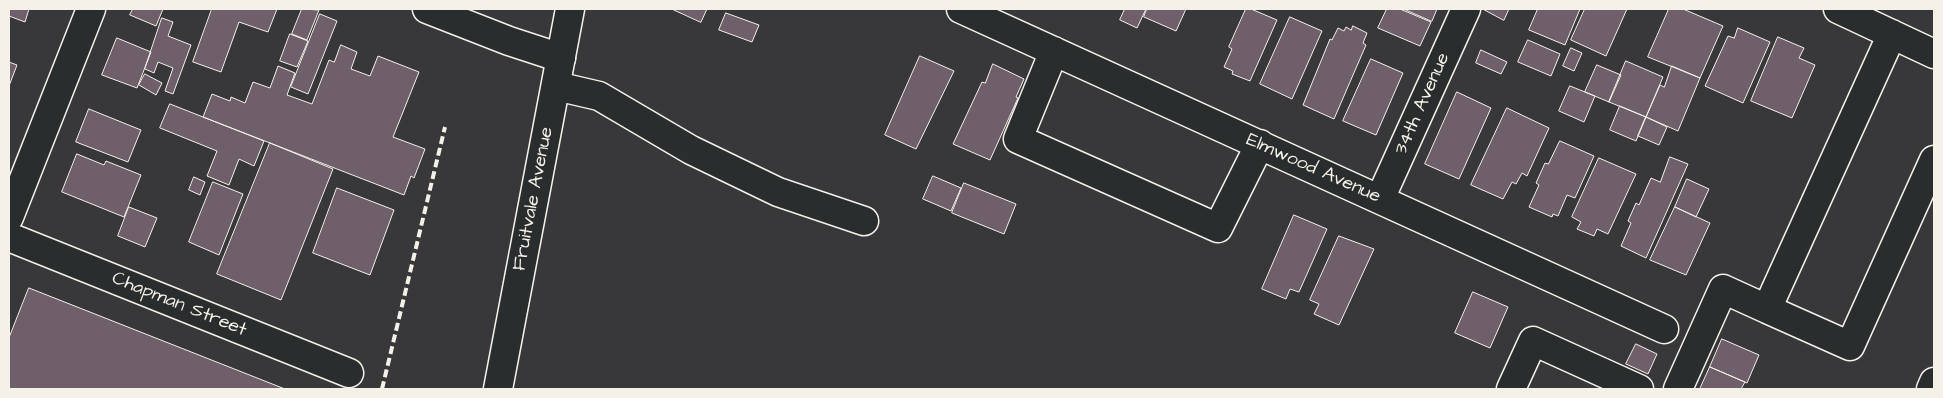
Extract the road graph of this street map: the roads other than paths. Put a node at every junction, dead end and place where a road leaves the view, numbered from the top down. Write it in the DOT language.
graph roads {
  1 [pos="90,9"];
  2 [pos="427,9"];
  3 [pos="570,9"];
  4 [pos="961,9"];
  5 [pos="1466,9"];
  6 [pos="1838,9"];
  7 [pos="1892,34"];
  8 [pos="1054,51"];
  9 [pos="1934,54"];
  10 [pos="561,58"];
  11 [pos="556,86"];
  12 [pos="1260,144"];
  13 [pos="1934,160"];
  14 [pos="1380,199"];
  15 [pos="9,217"];
  16 [pos="864,222"];
  17 [pos="9,237"];
  18 [pos="1767,309"];
  19 [pos="1664,329"];
  20 [pos="349,373"];
  21 [pos="1934,382"];
  22 [pos="498,389"];
  23 [pos="1511,389"];
  24 [pos="1639,389"];
  25 [pos="1678,389"];
  26 [pos="1931,389"];
  1 -- 15 [label="street"];
  2 -- 10 [label="street"];
  3 -- 10 [label="street, Fruitvale Avenue"];
  4 -- 8 [label="street, Elmwood Avenue"];
  5 -- 14 [label="street, 34th Avenue"];
  6 -- 7 [label="street"];
  7 -- 9 [label="street"];
  7 -- 18 [label="street"];
  8 -- 12 [label="street, Elmwood Avenue"];
  8 -- 12 [label="street"];
  10 -- 11 [label="street, Fruitvale Avenue"];
  11 -- 16 [label="street"];
  11 -- 22 [label="street, Fruitvale Avenue"];
  12 -- 14 [label="street, Elmwood Avenue"];
  13 -- 18 [label="street"];
  14 -- 19 [label="street, Elmwood Avenue"];
  17 -- 20 [label="street, Chapman Street"];
  18 -- 25 [label="street"];
  21 -- 26 [label="street"];
  23 -- 24 [label="street"];
}
